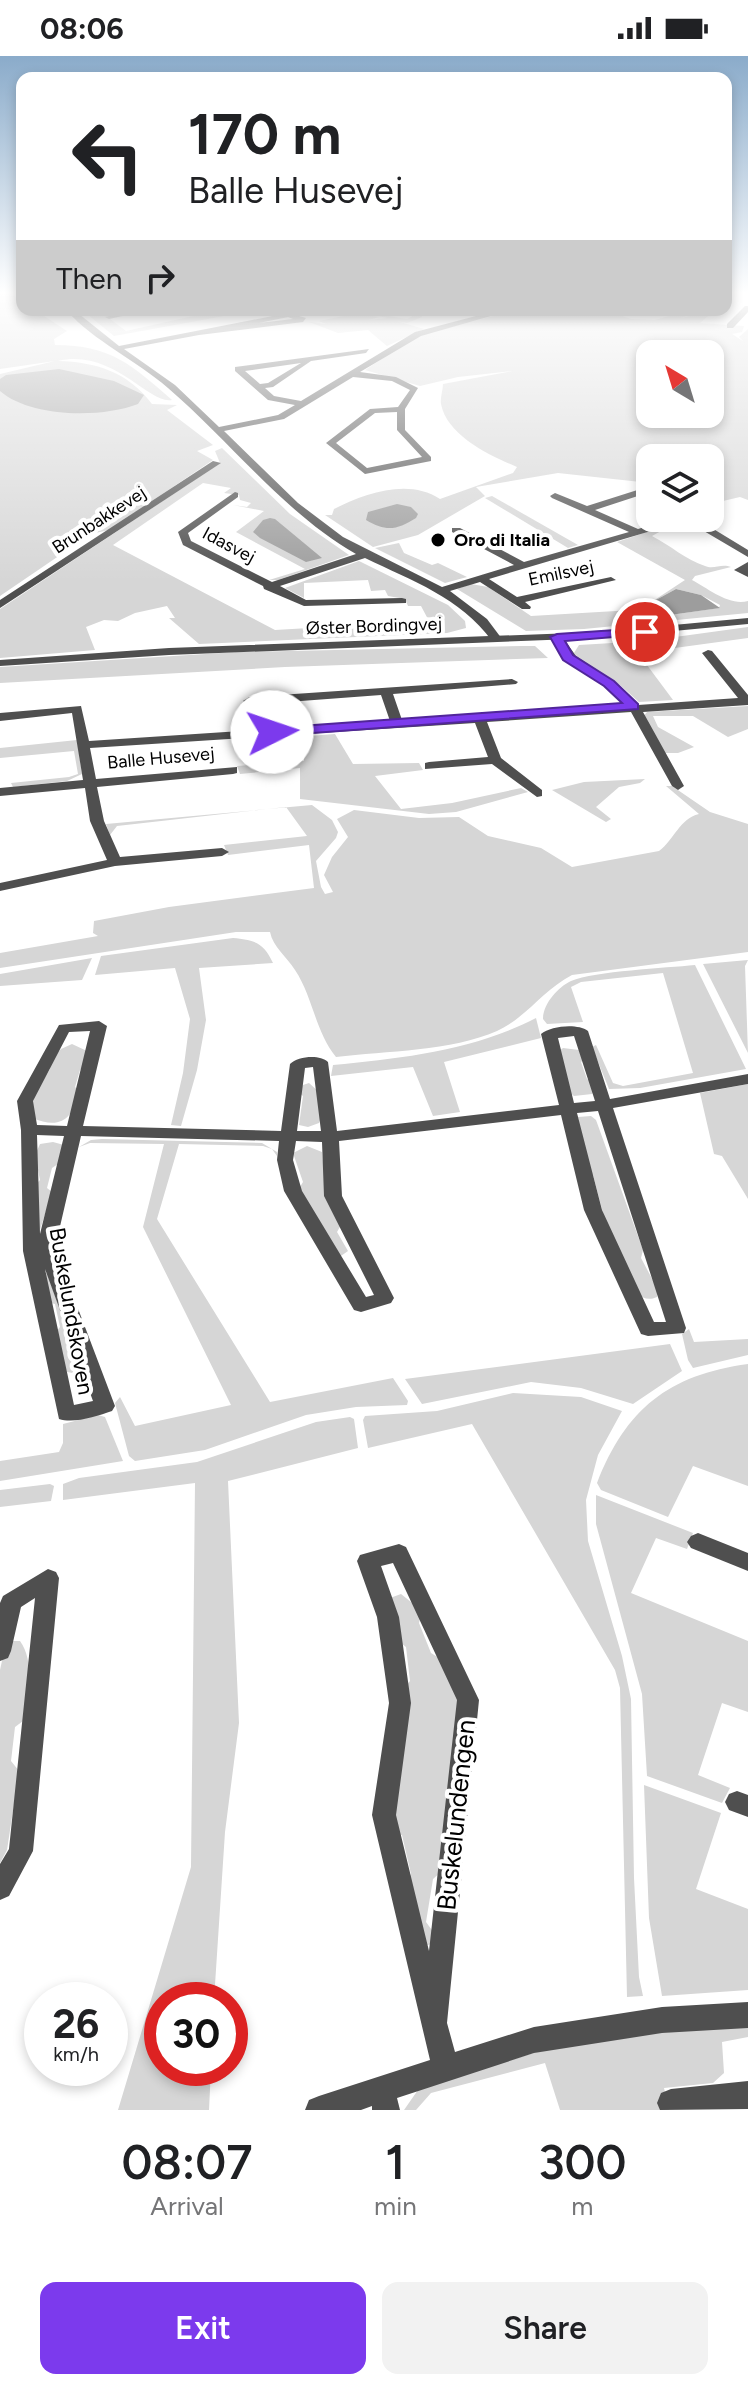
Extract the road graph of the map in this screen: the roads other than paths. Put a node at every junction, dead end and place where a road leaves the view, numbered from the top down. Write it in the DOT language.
graph roads {
  1 [pos="174,390"];
  2 [pos="261,390"];
  3 [pos="325,390"];
  4 [pos="411,390"];
  5 [pos="303,404"];
  6 [pos="401,409"];
  7 [pos="218,430"];
  8 [pos="216,463"];
  9 [pos="626,484"];
  10 [pos="636,487"];
  11 [pos="636,494"];
  12 [pos="555,496"];
  13 [pos="247,505"];
  14 [pos="585,510"];
  15 [pos="456,530"];
  16 [pos="636,531"];
  17 [pos="638,532"];
  18 [pos="712,532"];
  19 [pos="365,554"];
  20 [pos="748,554"];
  21 [pos="748,565"];
  22 [pos="523,566"];
  23 [pos="748,574"];
  24 [pos="480,578"];
  25 [pos="611,580"];
  26 [pos="268,587"];
  27 [pos="439,591"];
  28 [pos="518,600"];
  29 [pos="402,601"];
  30 [pos="0,605"];
  31 [pos="528,609"];
  32 [pos="748,621"];
  33 [pos="557,637"];
  34 [pos="496,639"];
  35 [pos="708,653"];
  36 [pos="0,663"];
  37 [pos="512,683"];
  38 [pos="386,691"];
  39 [pos="746,697"];
  40 [pos="249,700"];
  41 [pos="633,707"];
  42 [pos="0,717"];
  43 [pos="479,717"];
  44 [pos="397,723"];
  45 [pos="84,745"];
  46 [pos="495,760"];
  47 [pos="429,767"];
  48 [pos="234,771"];
  49 [pos="670,780"];
  50 [pos="91,782"];
  51 [pos="0,792"];
  52 [pos="537,793"];
  53 [pos="222,852"];
  54 [pos="115,862"];
  55 [pos="0,887"];
  56 [pos="748,1079"];
  57 [pos="604,1105"];
  58 [pos="568,1109"];
  59 [pos="29,1130"];
  60 [pos="74,1133"];
  61 [pos="330,1137"];
  62 [pos="287,1138"];
  63 [pos="698,1542"];
  64 [pos="748,1562"];
  65 [pos="0,1651"];
  66 [pos="0,1888"];
  67 [pos="748,2015"];
  68 [pos="435,2021"];
  69 [pos="445,2068"];
  70 [pos="748,2095"];
  71 [pos="384,2100"];
  72 [pos="671,2103"];
  73 [pos="351,2106"];
  74 [pos="319,2110"];
  1 -- 7 [label="street"];
  2 -- 5 [label="street"];
  3 -- 5 [label="street"];
  4 -- 6 [label="street"];
  5 -- 7 [label="street"];
  6 -- 6 [label="street"];
  7 -- 19 [label="street"];
  8 -- 30 [label="street, Brunbakkevej"];
  9 -- 10 [label="street"];
  11 -- 14 [label="street"];
  12 -- 14 [label="street"];
  13 -- 26 [label="street, Idasvej"];
  14 -- 16 [label="street"];
  15 -- 22 [label="street, Emilsvej"];
  17 -- 22 [label="street, Emilsvej"];
  18 -- 20 [label="street, Emilsvej"];
  19 -- 26 [label="street, Idasvej"];
  19 -- 27 [label="street"];
  21 -- 23 [label="street"];
  22 -- 24 [label="street, Emilsvej"];
  24 -- 27 [label="street, Emilsvej"];
  24 -- 28 [label="street, Emilsvej"];
  25 -- 28 [label="street, Emilsvej"];
  26 -- 29 [label="street, Idasvej"];
  27 -- 34 [label="street"];
  28 -- 31 [label="street, Emilsvej"];
  32 -- 33 [label="street, Øster Bordingvej"];
  33 -- 34 [label="street, Øster Bordingvej"];
  33 -- 41 [label="street"];
  34 -- 36 [label="street, Øster Bordingvej"];
  35 -- 39 [label="street, Balle Husevej"];
  37 -- 38 [label="street"];
  38 -- 40 [label="street"];
  38 -- 44 [label="street"];
  39 -- 41 [label="street, Balle Husevej"];
  41 -- 43 [label="street, Balle Husevej"];
  41 -- 49 [label="street"];
  42 -- 45 [label="street, Balle Husevej"];
  43 -- 44 [label="street, Balle Husevej"];
  43 -- 46 [label="street"];
  44 -- 45 [label="street, Balle Husevej"];
  45 -- 50 [label="street, Balle Husevej"];
  46 -- 47 [label="street"];
  46 -- 52 [label="street"];
  48 -- 50 [label="street, Balle Husevej"];
  50 -- 51 [label="street, Balle Husevej"];
  50 -- 54 [label="street, Balle Husevej"];
  53 -- 54 [label="street"];
  54 -- 55 [label="street"];
  56 -- 57 [label="street"];
  57 -- 58 [label="street"];
  57 -- 58 [label="street"];
  57 -- 58 [label="street"];
  58 -- 61 [label="street"];
  59 -- 60 [label="street"];
  59 -- 60 [label="street, Buskelundskoven"];
  59 -- 60 [label="street, Buskelundskoven"];
  60 -- 62 [label="street"];
  61 -- 62 [label="street"];
  61 -- 62 [label="street"];
  61 -- 62 [label="street"];
  63 -- 64 [label="street"];
  65 -- 66 [label="street"];
  67 -- 69 [label="street"];
  68 -- 68 [label="street, Buskelundengen"];
  68 -- 69 [label="street, Buskelundengen"];
  69 -- 71 [label="street"];
  70 -- 72 [label="street"];
  71 -- 73 [label="street"];
  73 -- 74 [label="street"];
}
